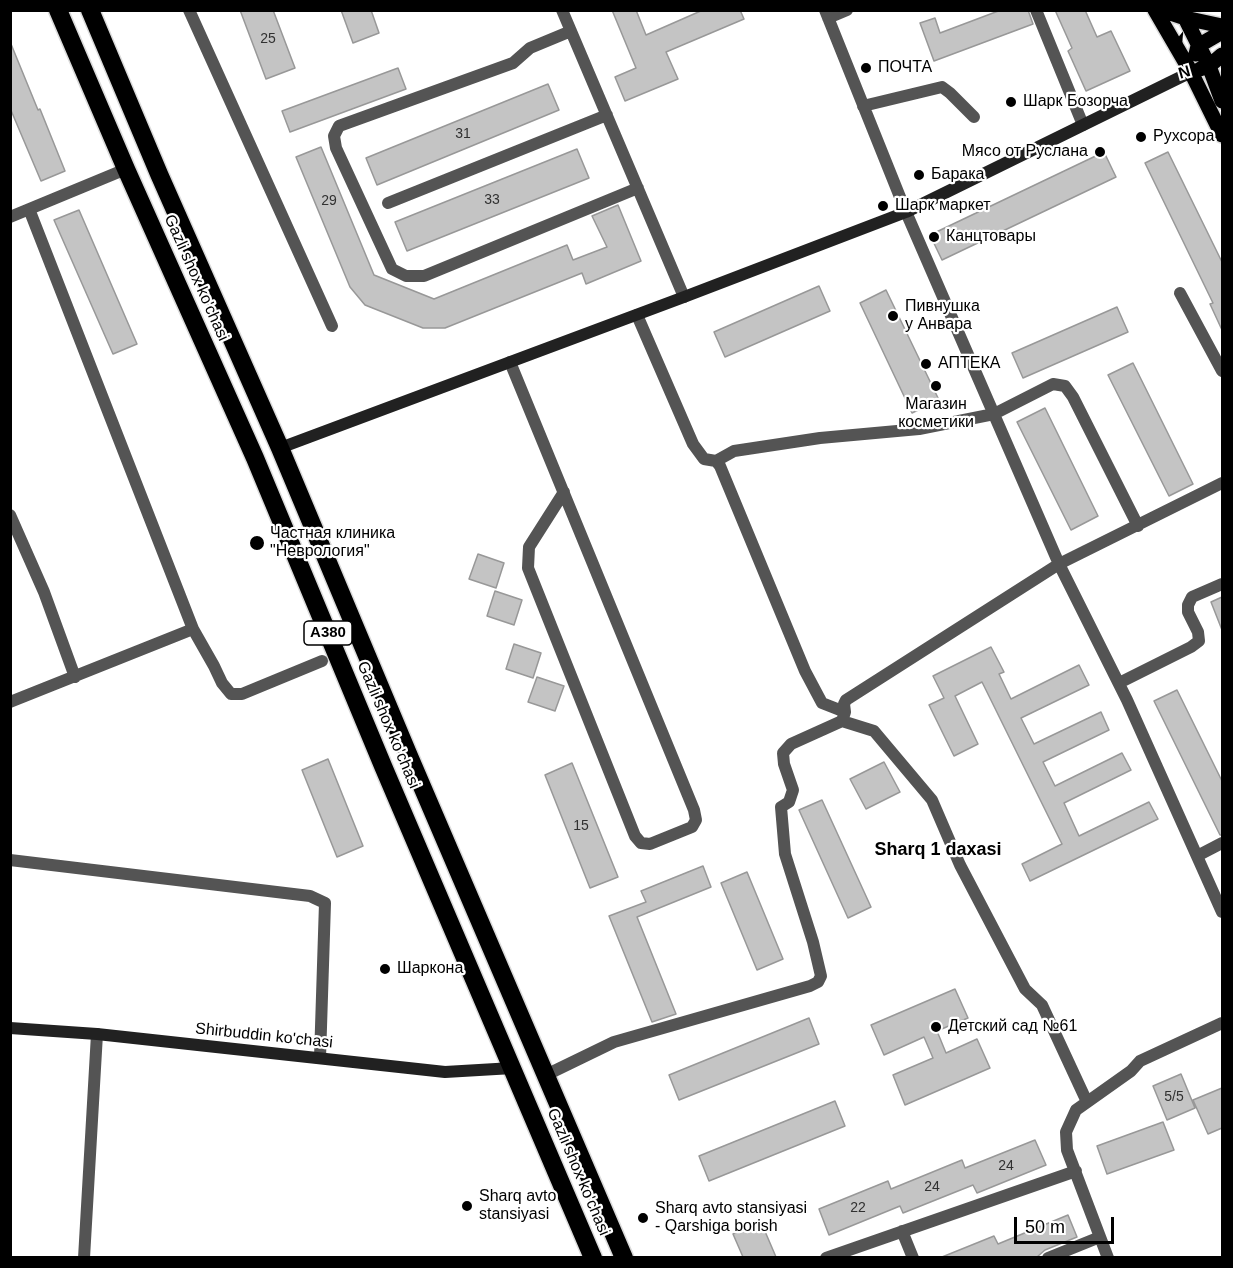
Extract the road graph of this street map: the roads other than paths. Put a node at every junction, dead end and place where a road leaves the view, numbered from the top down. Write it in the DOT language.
graph roads {
  1 [pos="58,10"];
  2 [pos="90,10"];
  3 [pos="189,10"];
  4 [pos="562,10"];
  5 [pos="847,10"];
  6 [pos="1036,10"];
  7 [pos="1155,10"];
  8 [pos="1161,10"];
  9 [pos="826,14"];
  10 [pos="1183,14"];
  11 [pos="1222,26"];
  12 [pos="571,31"];
  13 [pos="1222,32"];
  14 [pos="1198,46"];
  15 [pos="1222,56"];
  16 [pos="1209,66"];
  17 [pos="1191,72"];
  18 [pos="1222,101"];
  19 [pos="863,106"];
  20 [pos="607,114"];
  21 [pos="974,117"];
  22 [pos="1083,125"];
  23 [pos="1222,135"];
  24 [pos="126,170"];
  25 [pos="638,188"];
  26 [pos="388,203"];
  27 [pos="29,209"];
  28 [pos="906,212"];
  29 [pos="10,217"];
  30 [pos="1180,293"];
  31 [pos="684,297"];
  32 [pos="637,315"];
  33 [pos="332,326"];
  34 [pos="510,362"];
  35 [pos="1222,371"];
  36 [pos="994,414"];
  37 [pos="280,448"];
  38 [pos="716,461"];
  39 [pos="1222,483"];
  40 [pos="564,492"];
  41 [pos="10,515"];
  42 [pos="1137,526"];
  43 [pos="1059,564"];
  44 [pos="1222,584"];
  45 [pos="193,629"];
  46 [pos="322,661"];
  47 [pos="75,677"];
  48 [pos="1119,684"];
  49 [pos="10,702"];
  50 [pos="843,716"];
  51 [pos="1222,843"];
  52 [pos="1197,856"];
  53 [pos="10,860"];
  54 [pos="1222,912"];
  55 [pos="1222,1023"];
  56 [pos="10,1028"];
  57 [pos="97,1034"];
  58 [pos="320,1058"];
  59 [pos="513,1068"];
  60 [pos="546,1075"];
  61 [pos="1087,1102"];
  62 [pos="1076,1171"];
  63 [pos="902,1232"];
  64 [pos="1100,1237"];
  65 [pos="84,1257"];
  66 [pos="593,1257"];
  67 [pos="624,1257"];
  68 [pos="826,1257"];
  69 [pos="913,1257"];
  70 [pos="1048,1257"];
  71 [pos="1108,1257"];
  1 -- 24 [label="highway, Gazli shox ko'chasi / A380"];
  2 -- 37 [label="highway, Gazli shox ko'chasi / A380"];
  3 -- 33 [label="street"];
  4 -- 12 [label="street"];
  5 -- 9 [label="street"];
  6 -- 22 [label="street"];
  7 -- 17 [label="main road"];
  8 -- 10 [label="main road"];
  9 -- 19 [label="street"];
  10 -- 11 [label="main road"];
  10 -- 14 [label="main road"];
  12 -- 20 [label="street"];
  12 -- 25 [label="street"];
  13 -- 14 [label="main road"];
  14 -- 16 [label="main road"];
  14 -- 17 [label="main road"];
  15 -- 16 [label="main road"];
  16 -- 17 [label="main road"];
  16 -- 18 [label="main road"];
  17 -- 22 [label="street"];
  17 -- 23 [label="main road"];
  19 -- 21 [label="street"];
  19 -- 28 [label="street"];
  20 -- 25 [label="street"];
  20 -- 26 [label="street"];
  22 -- 28 [label="street"];
  24 -- 27 [label="street"];
  24 -- 59 [label="highway, Gazli shox ko'chasi / A380"];
  25 -- 31 [label="street"];
  27 -- 29 [label="street"];
  27 -- 45 [label="street"];
  28 -- 31 [label="street"];
  28 -- 36 [label="street"];
  30 -- 35 [label="street"];
  31 -- 32 [label="street"];
  32 -- 34 [label="street"];
  32 -- 38 [label="street"];
  34 -- 37 [label="street"];
  34 -- 40 [label="street"];
  36 -- 38 [label="street"];
  36 -- 42 [label="street"];
  36 -- 43 [label="street"];
  37 -- 60 [label="highway, Gazli shox ko'chasi / A380"];
  38 -- 50 [label="street"];
  39 -- 42 [label="street"];
  40 -- 40 [label="street"];
  41 -- 47 [label="street"];
  42 -- 43 [label="street"];
  43 -- 48 [label="street"];
  43 -- 50 [label="street"];
  44 -- 48 [label="street"];
  45 -- 46 [label="street"];
  45 -- 47 [label="street"];
  47 -- 49 [label="street"];
  48 -- 52 [label="street"];
  50 -- 60 [label="street"];
  50 -- 61 [label="street"];
  51 -- 52 [label="street"];
  52 -- 54 [label="street"];
  53 -- 58 [label="street"];
  55 -- 61 [label="street"];
  56 -- 57 [label="street, Shirbuddin ko'chasi"];
  57 -- 58 [label="street, Shirbuddin ko'chasi"];
  57 -- 65 [label="street"];
  58 -- 59 [label="street, Shirbuddin ko'chasi"];
  59 -- 66 [label="highway, Gazli shox ko'chasi / A380"];
  60 -- 67 [label="highway, Gazli shox ko'chasi / A380"];
  61 -- 62 [label="street"];
  62 -- 63 [label="street"];
  62 -- 64 [label="street"];
  63 -- 68 [label="street"];
  63 -- 69 [label="street"];
  64 -- 70 [label="street"];
  64 -- 71 [label="street"];
}
